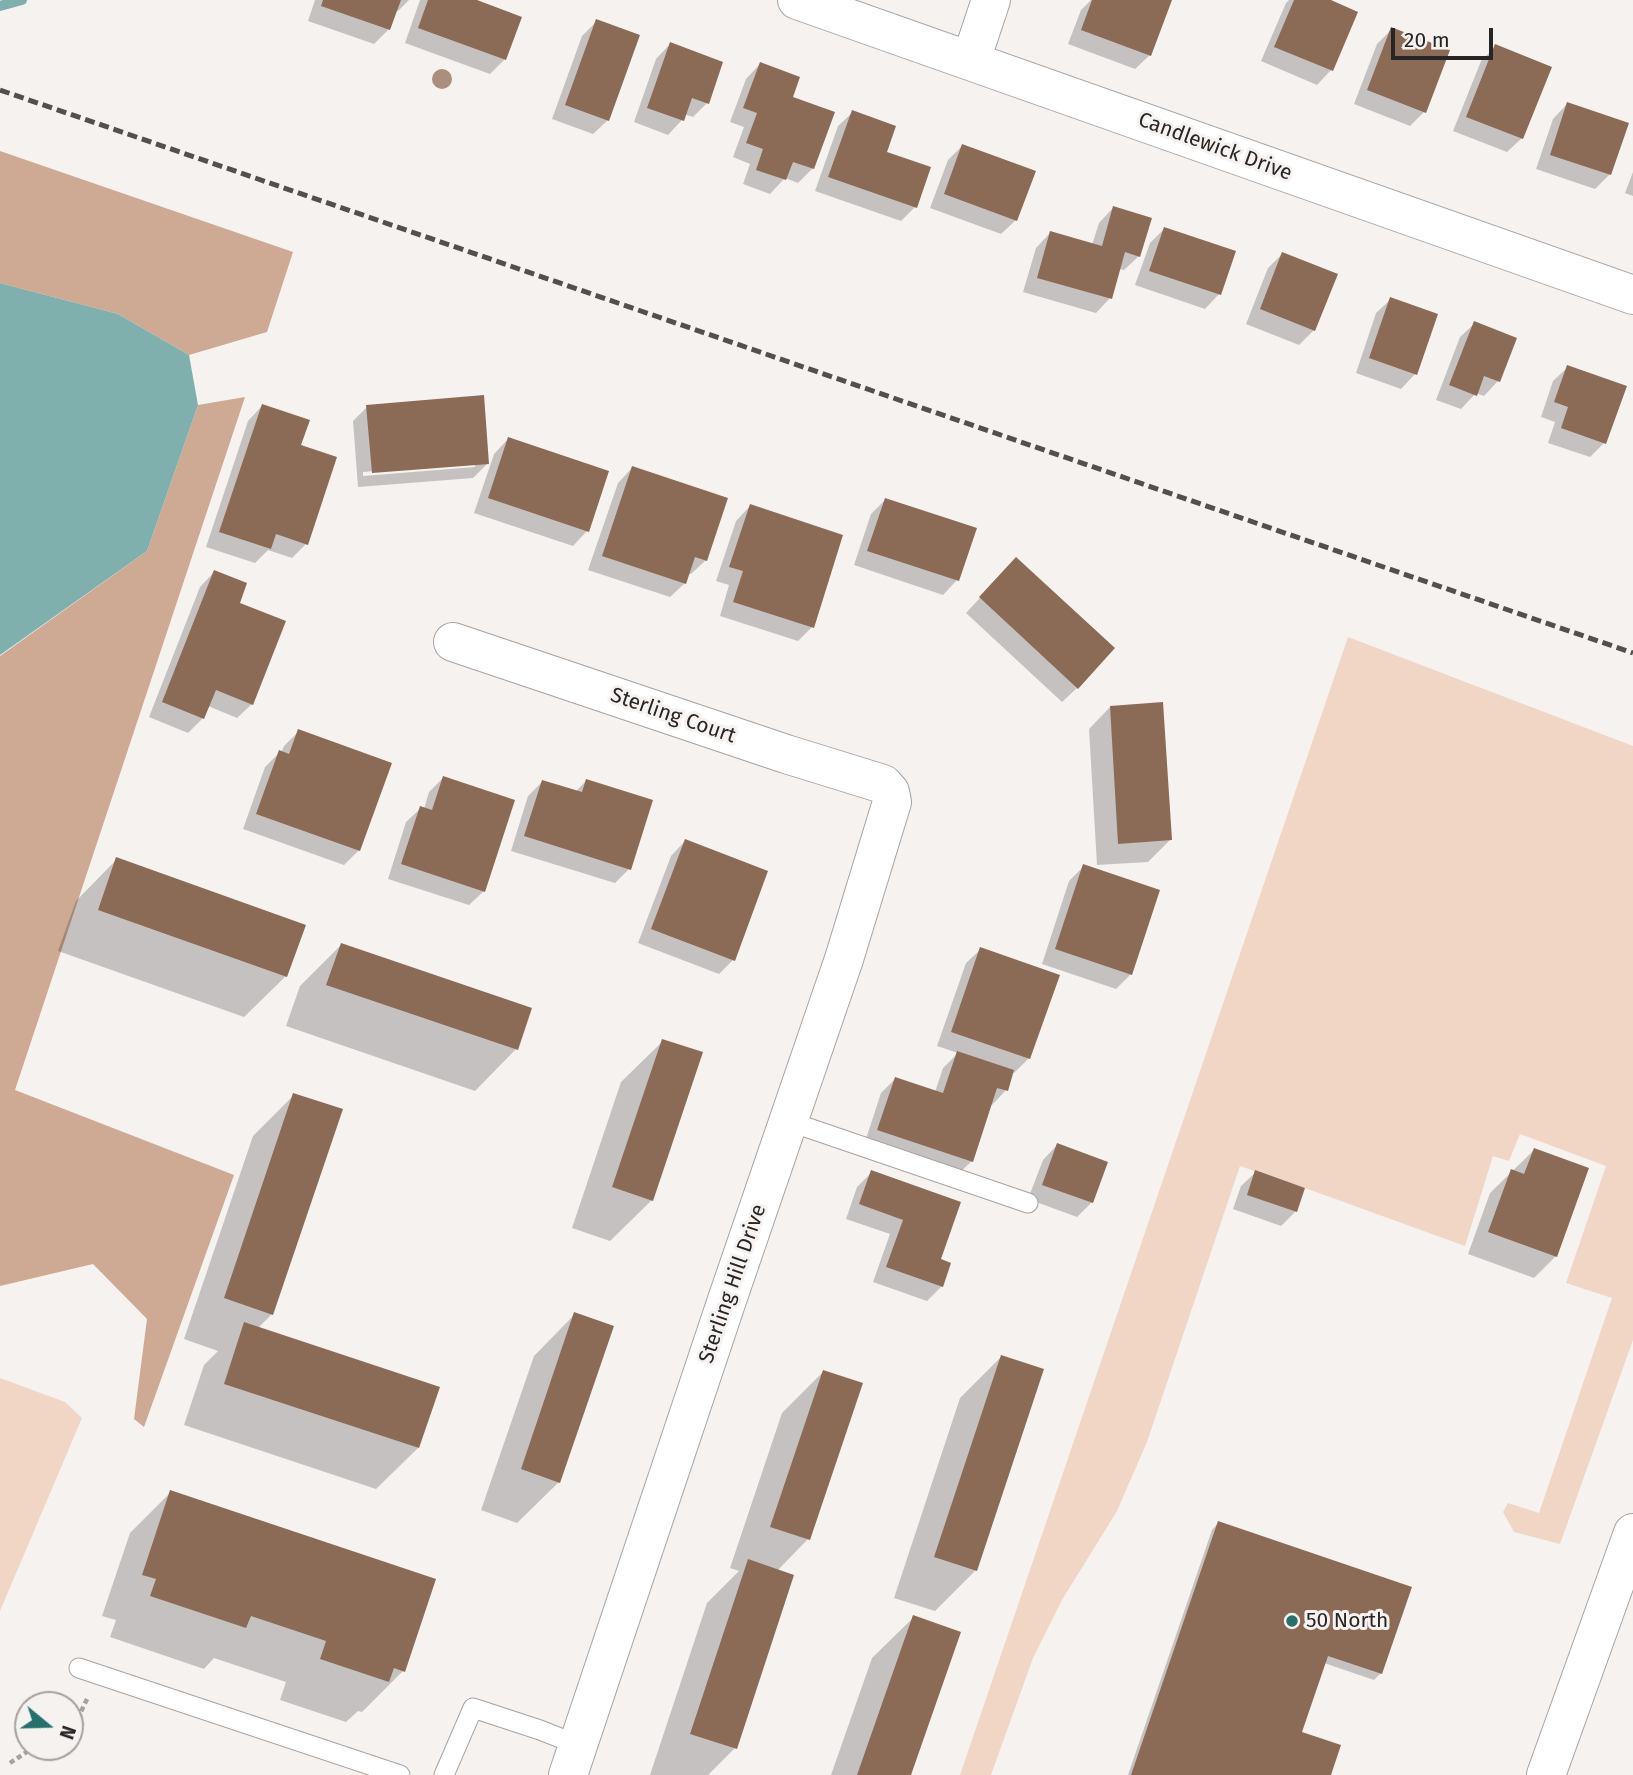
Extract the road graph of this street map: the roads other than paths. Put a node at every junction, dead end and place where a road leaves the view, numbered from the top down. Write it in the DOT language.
graph roads {
  1 [pos="797,0"];
  2 [pos="991,0"];
  3 [pos="971,60"];
  4 [pos="1633,295"];
  5 [pos="453,642"];
  6 [pos="890,792"];
  7 [pos="788,1121"];
  8 [pos="1028,1203"];
  9 [pos="1633,1533"];
  10 [pos="1621,1600"];
  11 [pos="79,1668"];
  12 [pos="573,1760"];
  13 [pos="400,1775"];
  14 [pos="444,1775"];
  15 [pos="1546,1775"];
  1 -- 3 [label="street, Candlewick Drive"];
  2 -- 3 [label="street"];
  3 -- 4 [label="street, Candlewick Drive"];
  5 -- 6 [label="street, Sterling Court"];
  6 -- 7 [label="street, Sterling Hill Drive"];
  7 -- 8 [label="lane"];
  7 -- 12 [label="street, Sterling Hill Drive"];
  9 -- 10 [label="street"];
  10 -- 15 [label="street"];
  11 -- 13 [label="lane"];
  12 -- 14 [label="lane"];
}
